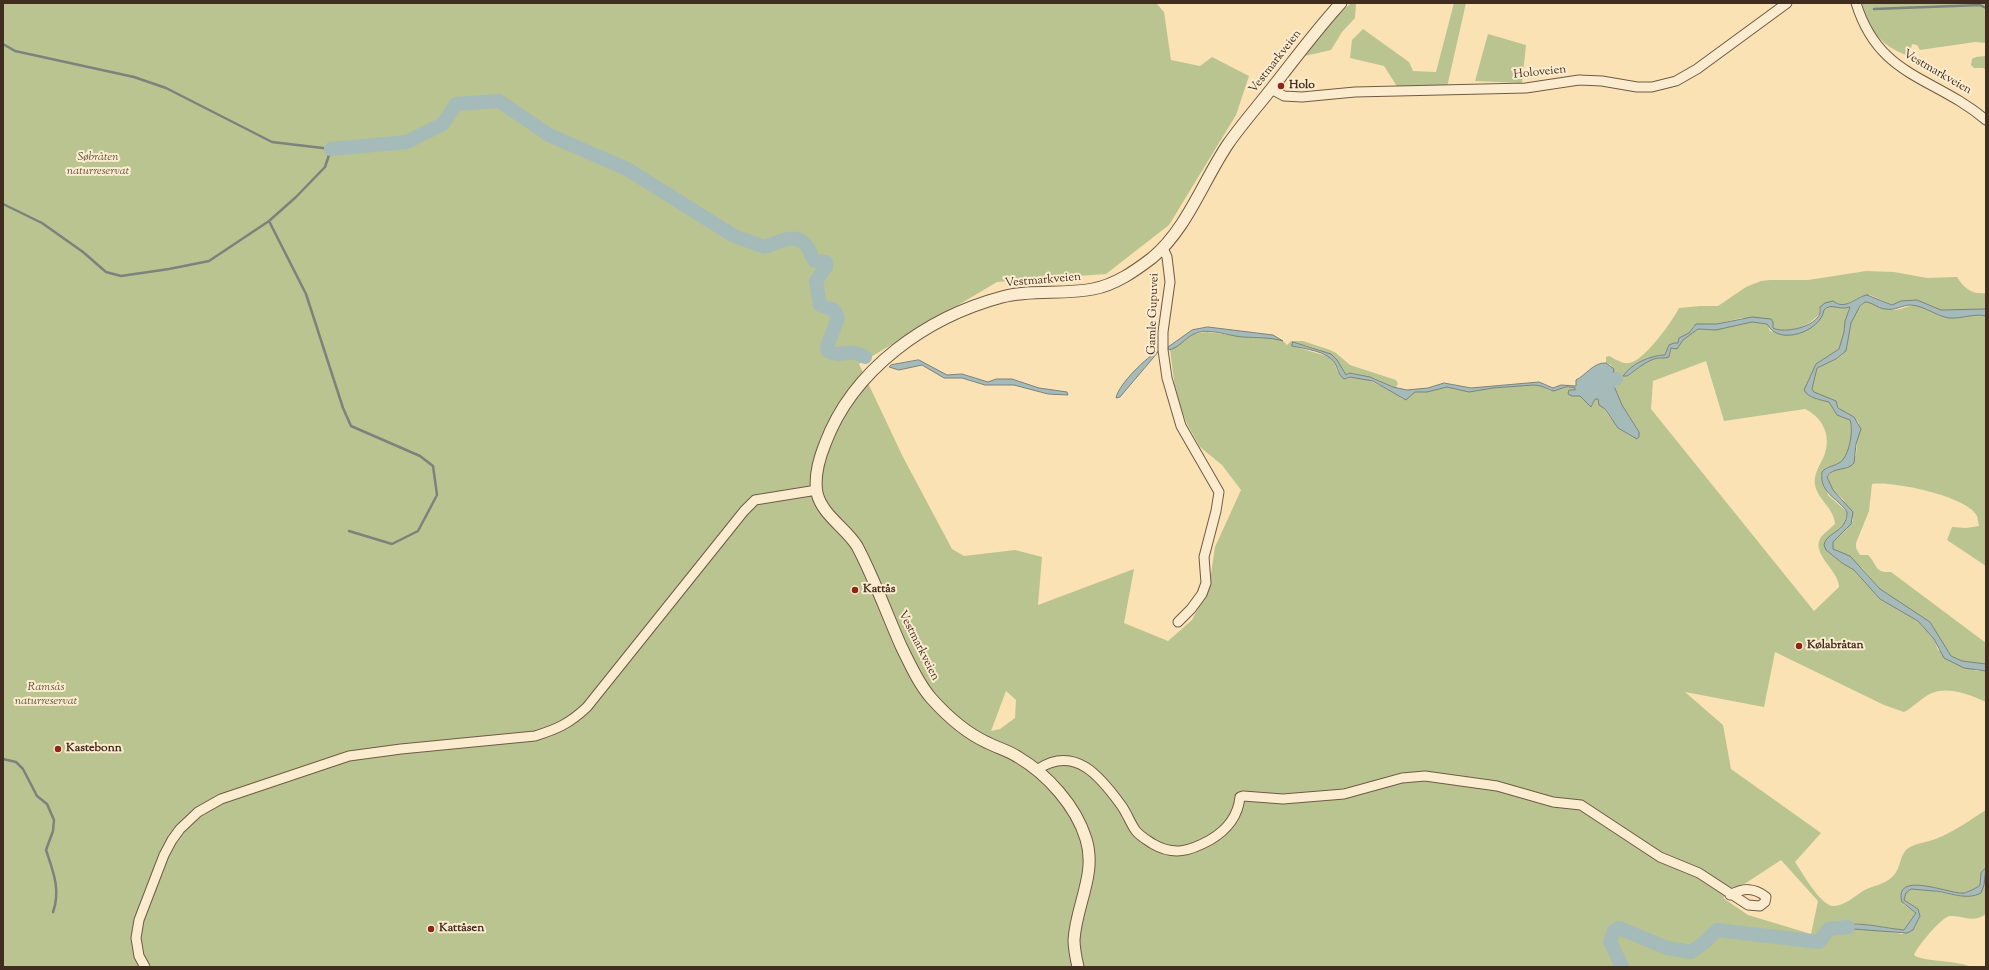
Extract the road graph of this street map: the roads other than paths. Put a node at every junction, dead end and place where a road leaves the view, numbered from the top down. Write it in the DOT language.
graph roads {
  1 [pos="1341,3"];
  2 [pos="1788,3"];
  3 [pos="1856,3"];
  4 [pos="1271,89"];
  5 [pos="1986,120"];
  6 [pos="1163,248"];
  7 [pos="817,490"];
  8 [pos="1178,622"];
  9 [pos="1038,769"];
  10 [pos="1730,895"];
  11 [pos="145,967"];
  12 [pos="1078,967"];
  1 -- 4 [label="street, Vestmarkveien"];
  2 -- 4 [label="street, Holoveien"];
  3 -- 5 [label="street, Vestmarkveien"];
  4 -- 6 [label="street, Vestmarkveien"];
  6 -- 7 [label="street, Vestmarkveien"];
  6 -- 8 [label="street, Gamle Gupuvei"];
  7 -- 9 [label="street, Vestmarkveien"];
  7 -- 11 [label="street"];
  9 -- 10 [label="street"];
  9 -- 12 [label="street, Vestmarkveien"];
}
